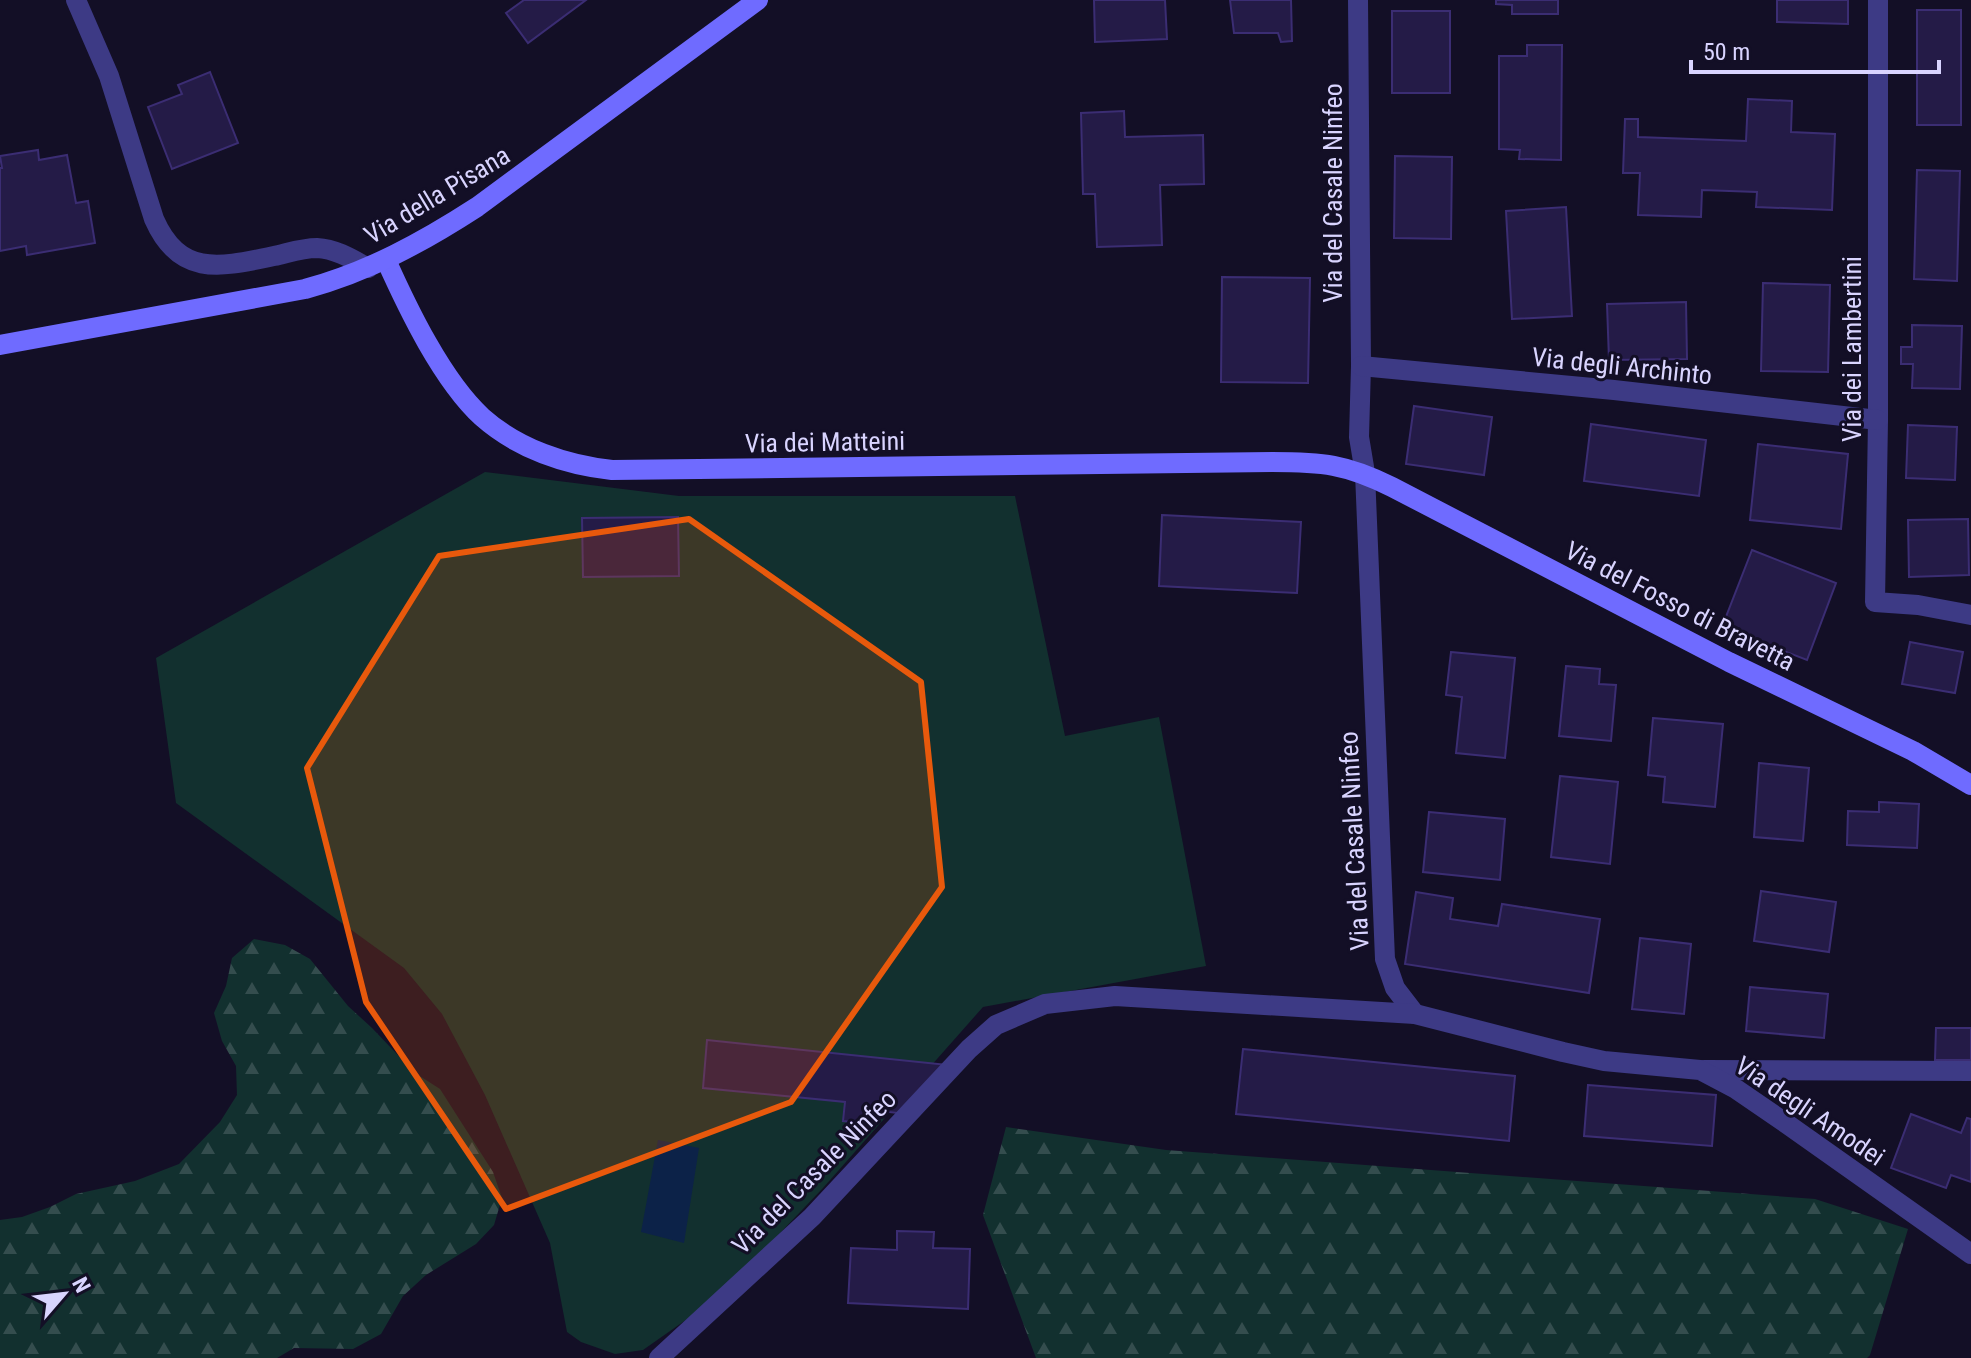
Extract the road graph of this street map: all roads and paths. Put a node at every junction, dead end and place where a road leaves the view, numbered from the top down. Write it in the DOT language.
graph roads {
  1 [pos="76,0"];
  2 [pos="758,0"];
  3 [pos="1358,0"];
  4 [pos="1878,0"];
  5 [pos="377,264"];
  6 [pos="0,345"];
  7 [pos="1361,366"];
  8 [pos="1878,420"];
  9 [pos="1365,473"];
  10 [pos="1971,615"];
  11 [pos="1971,785"];
  12 [pos="1415,1014"];
  13 [pos="1700,1070"];
  14 [pos="1971,1071"];
  15 [pos="1971,1254"];
  16 [pos="659,1358"];
  1 -- 5 [label="street"];
  2 -- 5 [label="main road, Via della Pisana"];
  3 -- 7 [label="street, Via del Casale Ninfeo"];
  4 -- 8 [label="street, Via dei Lambertini"];
  5 -- 6 [label="main road, Via della Pisana"];
  5 -- 9 [label="main road, Via dei Matteini"];
  7 -- 8 [label="street, Via degli Archinto"];
  7 -- 9 [label="street, Via del Casale Ninfeo"];
  8 -- 10 [label="street, Via dei Lambertini"];
  9 -- 11 [label="main road, Via del Fosso di Bravetta"];
  9 -- 12 [label="street, Via del Casale Ninfeo"];
  12 -- 13 [label="street, Via degli Amodei"];
  12 -- 16 [label="street, Via del Casale Ninfeo"];
  13 -- 14 [label="street"];
  13 -- 15 [label="street, Via degli Amodei"];
}
